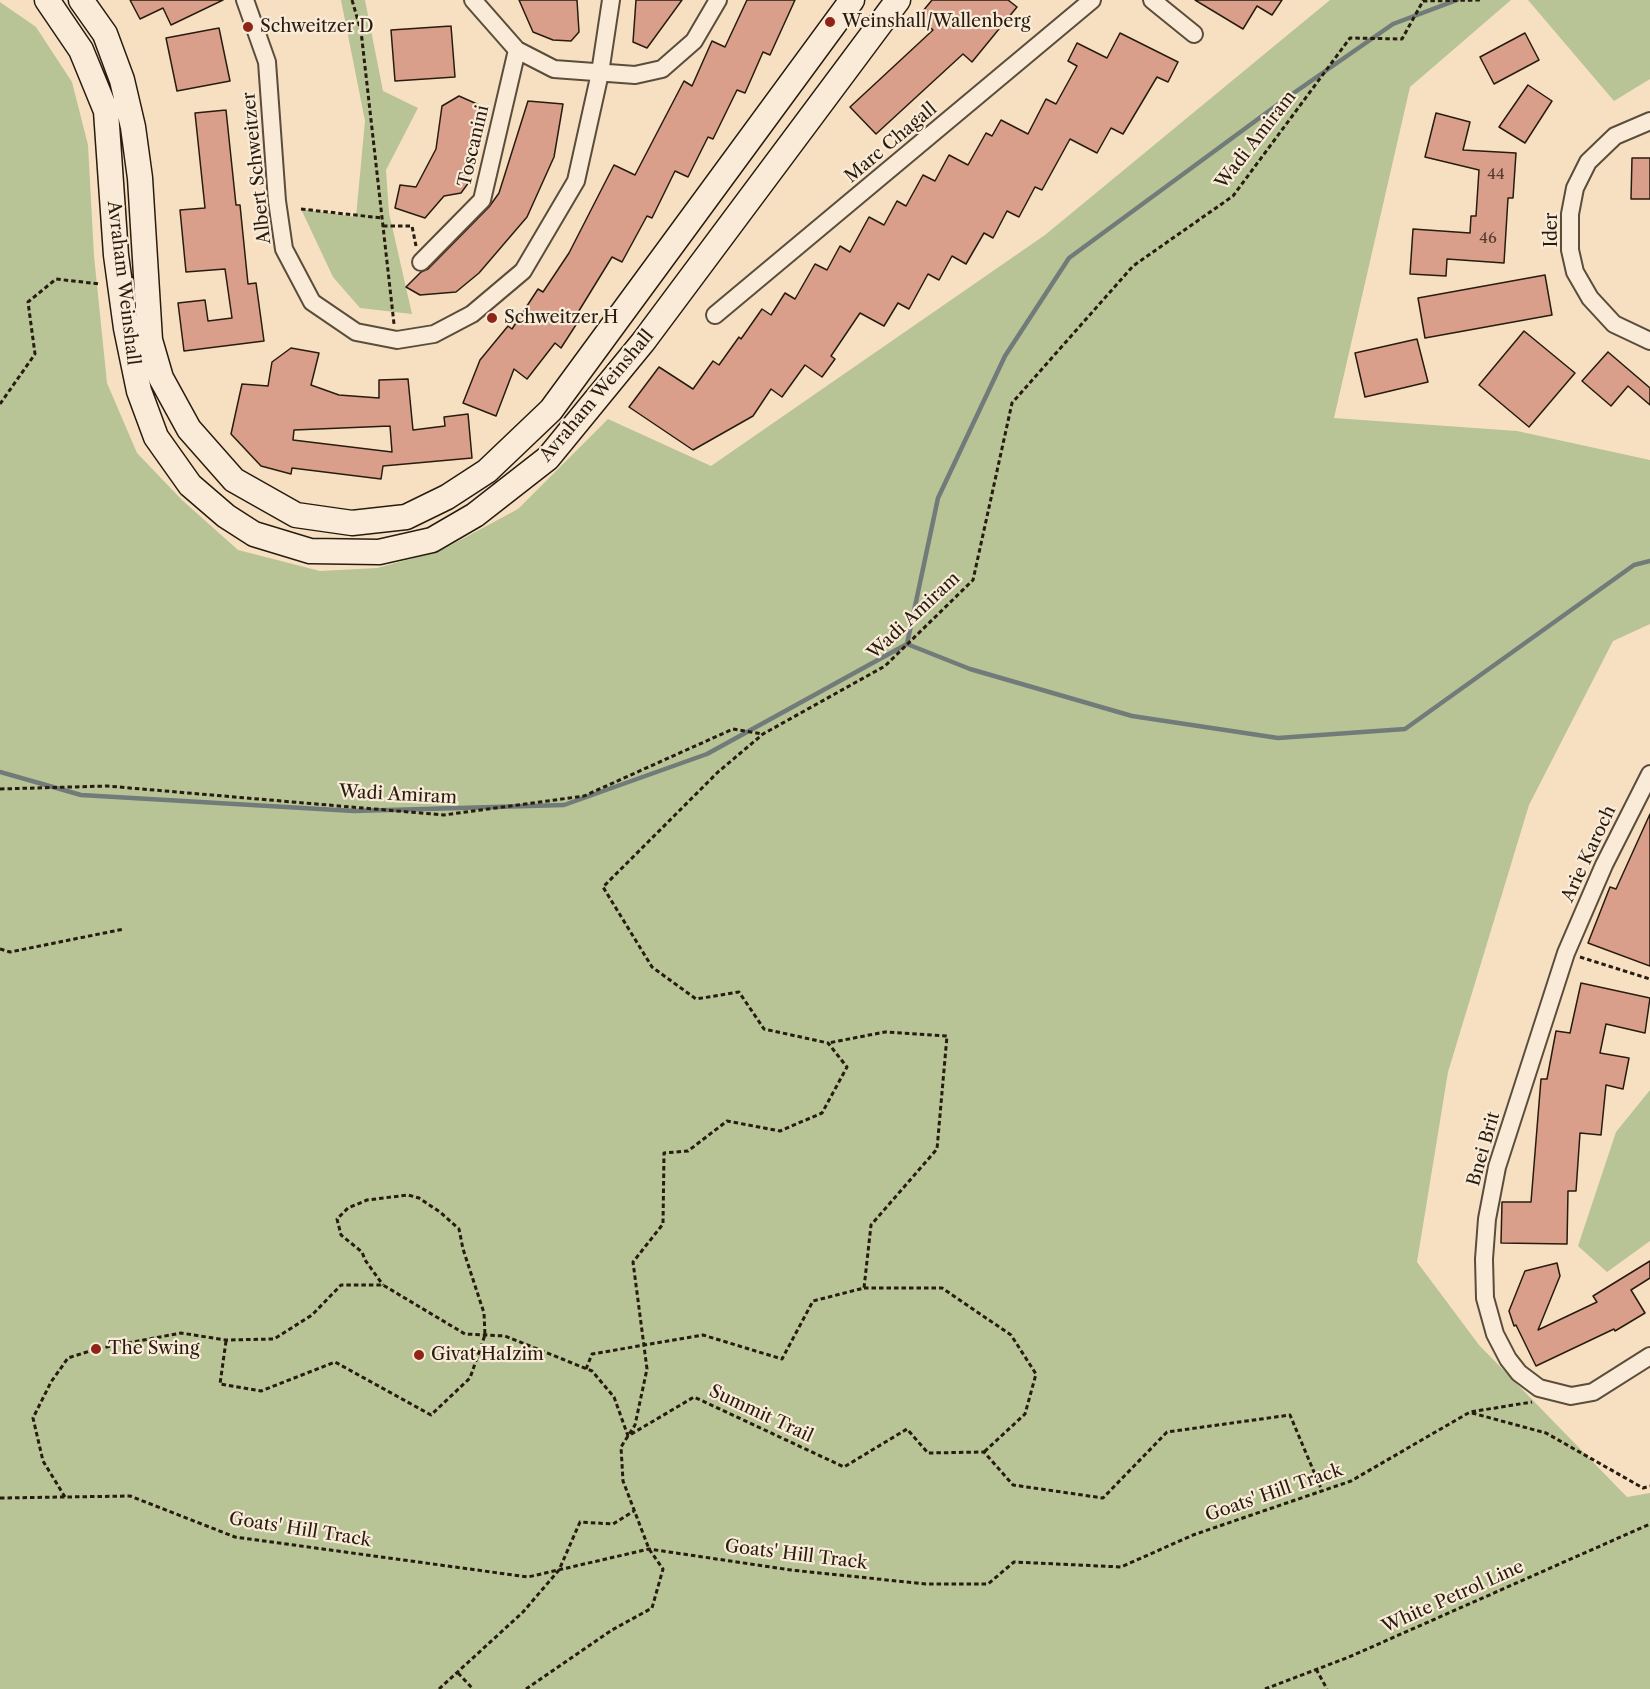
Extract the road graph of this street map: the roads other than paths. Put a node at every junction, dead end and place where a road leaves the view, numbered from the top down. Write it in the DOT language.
graph roads {
  1 [pos="47,0"];
  2 [pos="81,0"];
  3 [pos="245,0"];
  4 [pos="473,0"];
  5 [pos="610,0"];
  6 [pos="718,0"];
  7 [pos="852,0"];
  8 [pos="898,0"];
  9 [pos="1092,0"];
  10 [pos="1152,0"];
  11 [pos="1194,34"];
  12 [pos="517,50"];
  13 [pos="600,73"];
  14 [pos="1650,121"];
  15 [pos="421,262"];
  16 [pos="715,315"];
  17 [pos="1650,341"];
  18 [pos="1650,774"];
  19 [pos="1566,952"];
  20 [pos="1650,1356"];
  1 -- 8 [label="main road, Avraham Weinshall"];
  2 -- 7 [label="main road, Avraham Weinshall"];
  3 -- 13 [label="street, Albert Schweitzer"];
  4 -- 12 [label="street"];
  5 -- 13 [label="street, Albert Schweitzer"];
  6 -- 13 [label="street"];
  9 -- 16 [label="street, Marc Chagall"];
  10 -- 11 [label="street"];
  12 -- 13 [label="street"];
  12 -- 15 [label="street, Toscanini"];
  14 -- 17 [label="street, Ider"];
  18 -- 19 [label="street, Arie Karoch"];
  19 -- 20 [label="street, Bnei Brit"];
}
